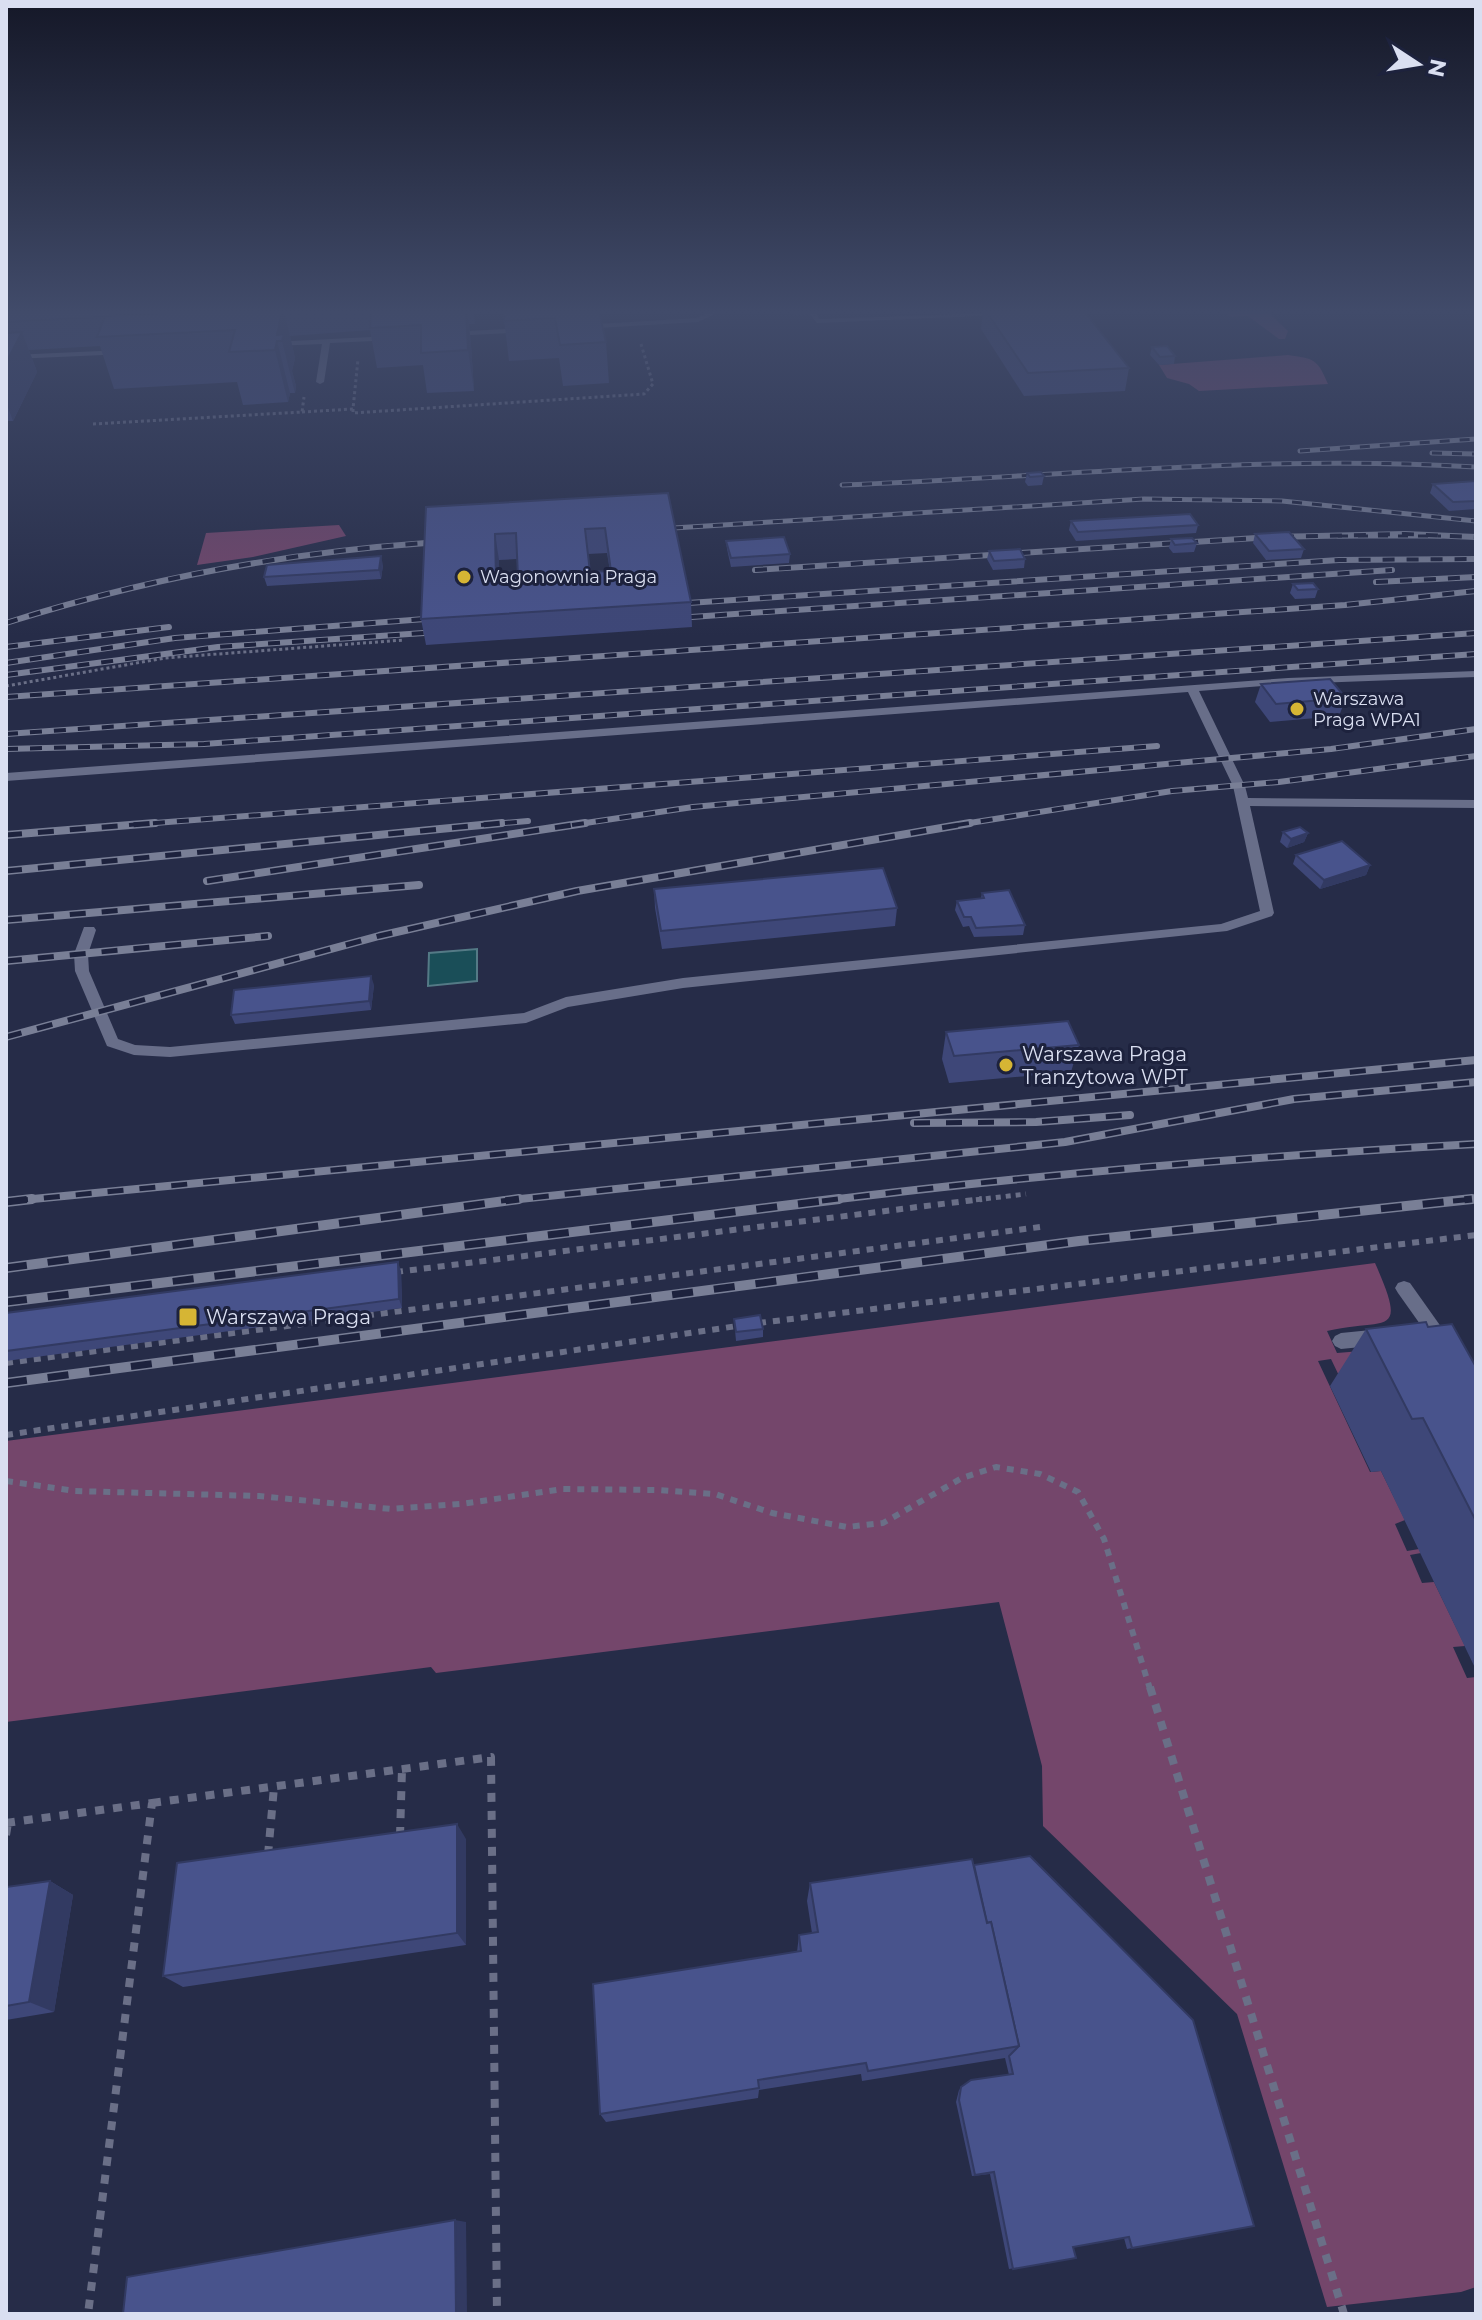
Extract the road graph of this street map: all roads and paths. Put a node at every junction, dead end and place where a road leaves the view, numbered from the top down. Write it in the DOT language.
graph roads {
  1 [pos="175,419"];
  2 [pos="93,424"];
  3 [pos="404,640"];
  4 [pos="1476,674"];
  5 [pos="6,686"];
  6 [pos="1192,688"];
  7 [pos="6,777"];
  8 [pos="1243,802"];
  9 [pos="1476,804"];
  10 [pos="89,930"];
  11 [pos="1026,1194"];
  12 [pos="1040,1227"];
  13 [pos="1476,1235"];
  14 [pos="389,1272"];
  15 [pos="1404,1288"];
  16 [pos="1419,1333"];
  17 [pos="1341,1341"];
  18 [pos="1451,1355"];
  19 [pos="6,1363"];
  20 [pos="6,1435"];
  21 [pos="6,1481"];
  22 [pos="402,1769"];
  23 [pos="274,1787"];
  24 [pos="152,1803"];
  25 [pos="7,1823"];
  26 [pos="6,1835"];
  27 [pos="399,1849"];
  28 [pos="267,1867"];
  29 [pos="88,2314"];
  30 [pos="497,2314"];
  31 [pos="1344,2314"];
  1 -- 2 [label="path"];
  3 -- 5 [label="path"];
  4 -- 6 [label="lane"];
  6 -- 7 [label="lane"];
  6 -- 8 [label="lane"];
  8 -- 9 [label="lane"];
  8 -- 10 [label="lane"];
  11 -- 14 [label="path"];
  12 -- 19 [label="path"];
  13 -- 20 [label="path"];
  15 -- 16 [label="lane"];
  16 -- 17 [label="lane"];
  16 -- 18 [label="lane"];
  21 -- 31 [label="path"];
  22 -- 23 [label="path"];
  22 -- 27 [label="path"];
  22 -- 30 [label="path"];
  23 -- 24 [label="path"];
  23 -- 28 [label="path"];
  24 -- 25 [label="path"];
  24 -- 29 [label="path"];
  25 -- 26 [label="path"];
}
